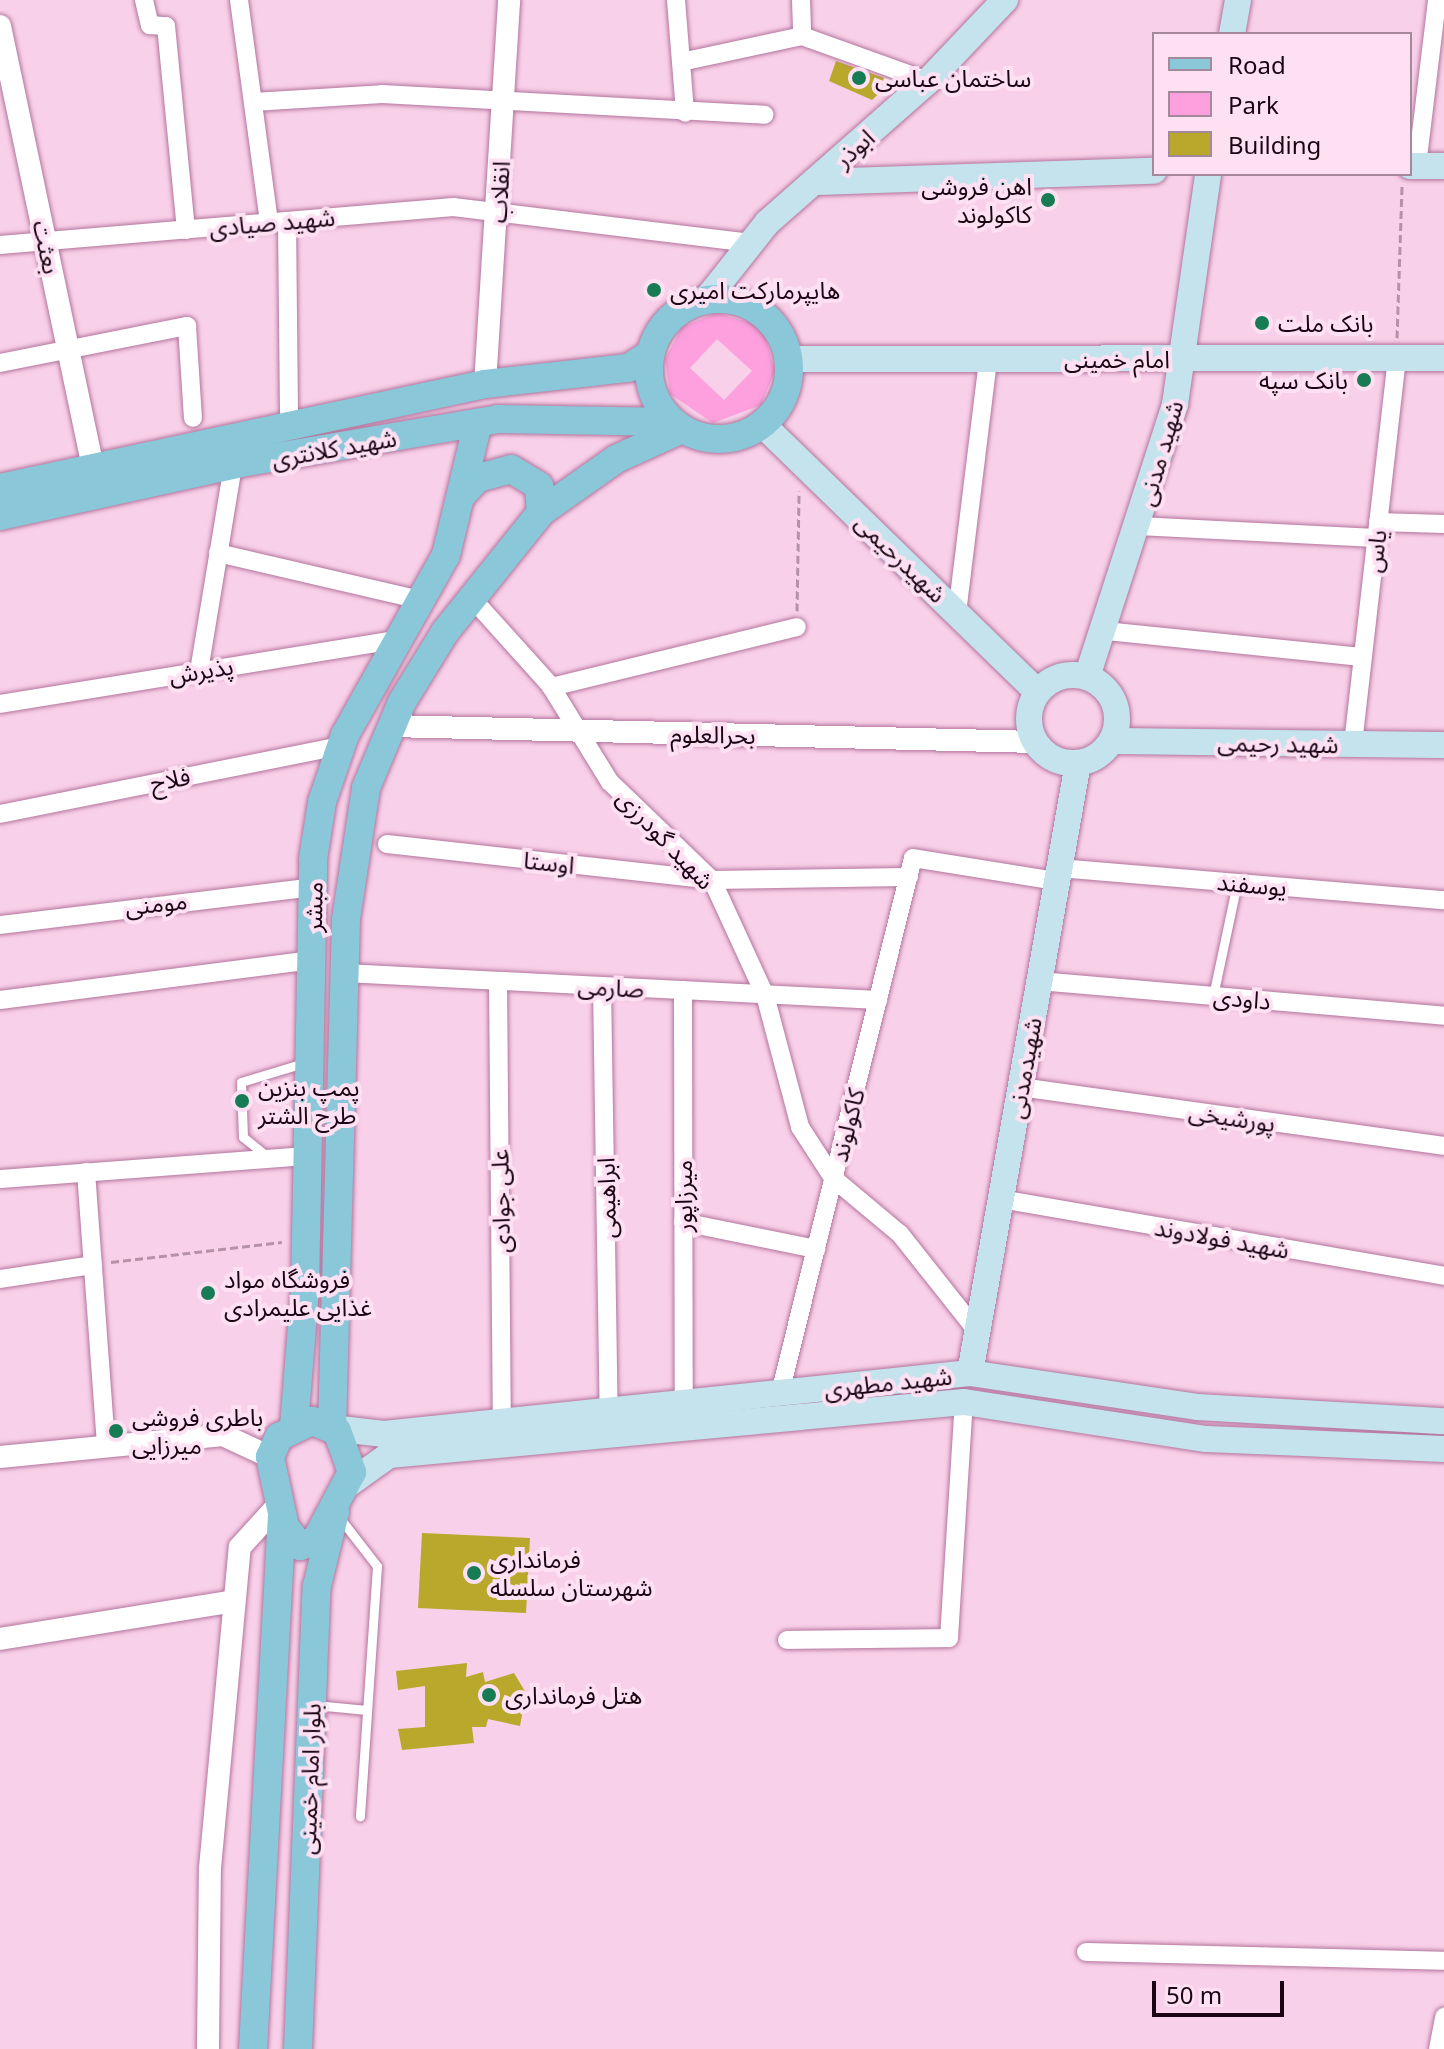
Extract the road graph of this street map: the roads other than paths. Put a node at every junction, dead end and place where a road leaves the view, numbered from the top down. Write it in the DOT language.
graph roads {
  1 [pos="144,0"];
  2 [pos="239,0"];
  3 [pos="509,0"];
  4 [pos="676,0"];
  5 [pos="801,0"];
  6 [pos="1005,0"];
  7 [pos="1238,0"];
  8 [pos="1437,0"];
  9 [pos="0,27"];
  10 [pos="1232,32"];
  11 [pos="802,36"];
  12 [pos="681,62"];
  13 [pos="928,81"];
  14 [pos="253,102"];
  15 [pos="503,105"];
  16 [pos="685,113"];
  17 [pos="764,115"];
  18 [pos="1412,156"];
  19 [pos="1444,166"];
  20 [pos="1412,169"];
  21 [pos="1152,171"];
  22 [pos="1208,176"];
  23 [pos="816,182"];
  24 [pos="498,215"];
  25 [pos="278,222"];
  26 [pos="186,230"];
  27 [pos="45,241"];
  28 [pos="749,243"];
  29 [pos="0,245"];
  30 [pos="706,300"];
  31 [pos="68,347"];
  32 [pos="650,354"];
  33 [pos="1185,358"];
  34 [pos="1397,358"];
  35 [pos="1444,358"];
  36 [pos="790,359"];
  37 [pos="988,359"];
  38 [pos="0,363"];
  39 [pos="485,384"];
  40 [pos="193,418"];
  41 [pos="478,423"];
  42 [pos="289,425"];
  43 [pos="763,425"];
  44 [pos="677,426"];
  45 [pos="233,465"];
  46 [pos="93,468"];
  47 [pos="0,488"];
  48 [pos="462,495"];
  49 [pos="541,512"];
  50 [pos="0,516"];
  51 [pos="1444,524"];
  52 [pos="1138,526"];
  53 [pos="1377,530"];
  54 [pos="218,553"];
  55 [pos="469,595"];
  56 [pos="425,601"];
  57 [pos="957,613"];
  58 [pos="797,627"];
  59 [pos="1106,631"];
  60 [pos="401,639"];
  61 [pos="1363,657"];
  62 [pos="199,671"];
  63 [pos="1087,677"];
  64 [pos="551,687"];
  65 [pos="1038,692"];
  66 [pos="0,704"];
  67 [pos="391,726"];
  68 [pos="582,731"];
  69 [pos="1112,741"];
  70 [pos="1035,742"];
  71 [pos="1353,744"];
  72 [pos="1444,745"];
  73 [pos="341,746"];
  74 [pos="1078,763"];
  75 [pos="0,814"];
  76 [pos="387,844"];
  77 [pos="913,858"];
  78 [pos="1058,875"];
  79 [pos="909,877"];
  80 [pos="712,880"];
  81 [pos="1237,883"];
  82 [pos="313,887"];
  83 [pos="1444,900"];
  84 [pos="0,925"];
  85 [pos="312,960"];
  86 [pos="345,973"];
  87 [pos="498,981"];
  88 [pos="1039,981"];
  89 [pos="602,986"];
  90 [pos="683,990"];
  91 [pos="765,995"];
  92 [pos="1213,996"];
  93 [pos="0,1000"];
  94 [pos="878,1000"];
  95 [pos="1444,1016"];
  96 [pos="310,1060"];
  97 [pos="1020,1087"];
  98 [pos="1444,1146"];
  99 [pos="307,1156"];
  100 [pos="269,1159"];
  101 [pos="86,1172"];
  102 [pos="833,1178"];
  103 [pos="0,1179"];
  104 [pos="1000,1199"];
  105 [pos="683,1222"];
  106 [pos="816,1249"];
  107 [pos="93,1265"];
  108 [pos="1444,1276"];
  109 [pos="0,1279"];
  110 [pos="977,1331"];
  111 [pos="970,1373"];
  112 [pos="780,1393"];
  113 [pos="684,1402"];
  114 [pos="964,1402"];
  115 [pos="609,1409"];
  116 [pos="502,1421"];
  117 [pos="1444,1421"];
  118 [pos="294,1426"];
  119 [pos="332,1428"];
  120 [pos="106,1442"];
  121 [pos="1444,1449"];
  122 [pos="0,1457"];
  123 [pos="270,1457"];
  124 [pos="347,1485"];
  125 [pos="280,1510"];
  126 [pos="335,1512"];
  127 [pos="234,1601"];
  128 [pos="0,1639"];
  129 [pos="787,1640"];
  130 [pos="312,1705"];
  131 [pos="367,1710"];
  132 [pos="360,1816"];
  133 [pos="1086,1952"];
  134 [pos="1444,1961"];
  135 [pos="1444,2017"];
  136 [pos="208,2049"];
  137 [pos="253,2049"];
  138 [pos="298,2049"];
  139 [pos="1438,2049"];
  1 -- 26 [label="street"];
  2 -- 14 [label="street"];
  3 -- 15 [label="street, انقلاب"];
  4 -- 12 [label="street"];
  5 -- 11 [label="street"];
  6 -- 13 [label="main road, ابوذر"];
  7 -- 10 [label="main road"];
  8 -- 18 [label="street"];
  9 -- 27 [label="street, بعثت"];
  11 -- 12 [label="street"];
  11 -- 13 [label="street"];
  12 -- 16 [label="street"];
  13 -- 23 [label="main road, ابوذر"];
  14 -- 15 [label="street"];
  14 -- 25 [label="street"];
  15 -- 16 [label="street"];
  15 -- 24 [label="street, انقلاب"];
  16 -- 17 [label="street"];
  19 -- 20 [label="main road"];
  21 -- 23 [label="main road"];
  22 -- 33 [label="main road, شهید مدنی"];
  23 -- 28 [label="main road, ابوذر"];
  24 -- 25 [label="street, شهید صیادی"];
  24 -- 28 [label="street, شهید صیادی"];
  24 -- 39 [label="street, انقلاب"];
  25 -- 26 [label="street, شهید صیادی"];
  25 -- 42 [label="street"];
  26 -- 27 [label="street, شهید صیادی"];
  27 -- 29 [label="street, شهید صیادی"];
  27 -- 31 [label="street, بعثت"];
  28 -- 30 [label="main road, ابوذر"];
  30 -- 32 [label="main road"];
  30 -- 36 [label="main road"];
  31 -- 38 [label="street"];
  31 -- 40 [label="street"];
  31 -- 46 [label="street, بعثت"];
  32 -- 39 [label="main road, شهید کلانتری"];
  32 -- 44 [label="main road"];
  33 -- 34 [label="main road, امام خمینی"];
  33 -- 37 [label="main road, امام خمینی"];
  33 -- 52 [label="main road, شهید مدنی"];
  34 -- 35 [label="main road, امام خمینی"];
  34 -- 53 [label="street, یاس"];
  36 -- 37 [label="main road, امام خمینی"];
  36 -- 43 [label="main road"];
  37 -- 57 [label="street"];
  39 -- 42 [label="main road, شهید کلانتری"];
  41 -- 44 [label="main road, شهید کلانتری"];
  41 -- 45 [label="main road, شهید کلانتری"];
  41 -- 48 [label="main road, مبشر"];
  42 -- 46 [label="main road, شهید کلانتری"];
  43 -- 44 [label="main road"];
  43 -- 57 [label="main road, شهیدرحیمی"];
  44 -- 49 [label="main road"];
  45 -- 50 [label="main road, شهید کلانتری"];
  45 -- 54 [label="street"];
  46 -- 47 [label="main road, شهید کلانتری"];
  48 -- 49 [label="main road"];
  48 -- 56 [label="main road, مبشر"];
  49 -- 55 [label="main road"];
  51 -- 53 [label="street"];
  52 -- 53 [label="street"];
  52 -- 59 [label="main road, شهید مدنی"];
  53 -- 61 [label="street, یاس"];
  54 -- 56 [label="street"];
  54 -- 62 [label="street"];
  55 -- 64 [label="street, شهید گودرزی"];
  55 -- 67 [label="main road"];
  56 -- 60 [label="main road, مبشر"];
  57 -- 65 [label="main road, شهیدرحیمی"];
  58 -- 64 [label="street"];
  59 -- 61 [label="street"];
  59 -- 63 [label="main road, شهید مدنی"];
  60 -- 62 [label="street, پذیرش"];
  60 -- 73 [label="main road, مبشر"];
  61 -- 71 [label="street, یاس"];
  62 -- 66 [label="street, پذیرش"];
  63 -- 65 [label="main road"];
  63 -- 69 [label="main road"];
  64 -- 68 [label="street, شهید گودرزی"];
  65 -- 70 [label="main road"];
  67 -- 68 [label="street, بحرالعلوم"];
  67 -- 86 [label="main road"];
  68 -- 70 [label="street, بحرالعلوم"];
  68 -- 80 [label="street, شهید گودرزی"];
  69 -- 71 [label="main road, شهید رحیمی"];
  69 -- 74 [label="main road"];
  70 -- 74 [label="main road"];
  71 -- 72 [label="main road, شهید رحیمی"];
  73 -- 75 [label="street, فلاح"];
  73 -- 82 [label="main road, مبشر"];
  74 -- 78 [label="main road, شهیدمدنی"];
  76 -- 80 [label="street, اوستا"];
  77 -- 78 [label="street, یوسفند"];
  77 -- 79 [label="street, کاکولوند"];
  78 -- 81 [label="street, یوسفند"];
  78 -- 88 [label="main road, شهیدمدنی"];
  79 -- 80 [label="street, اوستا"];
  79 -- 94 [label="street, کاکولوند"];
  80 -- 91 [label="street, شهید گودرزی"];
  81 -- 83 [label="street, یوسفند"];
  81 -- 92 [label="lane"];
  82 -- 84 [label="street, مومنی"];
  82 -- 85 [label="main road, مبشر"];
  85 -- 93 [label="street"];
  85 -- 96 [label="main road, مبشر"];
  86 -- 87 [label="street, صارمی"];
  86 -- 119 [label="main road"];
  87 -- 89 [label="street, صارمی"];
  87 -- 116 [label="street, علی جوادی"];
  88 -- 92 [label="street, داودی"];
  88 -- 97 [label="main road, شهیدمدنی"];
  89 -- 90 [label="street, صارمی"];
  89 -- 115 [label="street, ابراهیمی"];
  90 -- 91 [label="street, صارمی"];
  90 -- 105 [label="street, میرزاپور"];
  91 -- 94 [label="street, صارمی"];
  91 -- 102 [label="street, شهید گودرزی"];
  92 -- 95 [label="street, داودی"];
  94 -- 102 [label="street, کاکولوند"];
  96 -- 99 [label="main road, مبشر"];
  96 -- 100 [label="lane"];
  97 -- 98 [label="street, پورشیخی"];
  97 -- 104 [label="main road, شهیدمدنی"];
  99 -- 100 [label="street"];
  99 -- 118 [label="main road, مبشر"];
  100 -- 101 [label="street"];
  101 -- 103 [label="street"];
  101 -- 107 [label="street"];
  102 -- 106 [label="street, کاکولوند"];
  102 -- 110 [label="street, شهید گودرزی"];
  104 -- 108 [label="street, شهید فولادوند"];
  104 -- 110 [label="main road, شهیدمدنی"];
  105 -- 106 [label="street"];
  105 -- 113 [label="street, میرزاپور"];
  106 -- 112 [label="street, کاکولوند"];
  107 -- 109 [label="street"];
  107 -- 120 [label="street"];
  110 -- 111 [label="main road, شهیدمدنی"];
  111 -- 112 [label="main road, شهید مطهری"];
  111 -- 114 [label="street"];
  111 -- 117 [label="main road, شهید مطهری"];
  112 -- 113 [label="main road, شهید مطهری"];
  113 -- 115 [label="main road, شهید مطهری"];
  114 -- 121 [label="main road, شهید مطهری"];
  114 -- 124 [label="main road, شهید مطهری"];
  114 -- 129 [label="street"];
  115 -- 116 [label="main road, شهید مطهری"];
  116 -- 119 [label="main road, شهید مطهری"];
  118 -- 119 [label="main road"];
  118 -- 123 [label="main road"];
  119 -- 124 [label="main road"];
  120 -- 122 [label="street"];
  120 -- 123 [label="street"];
  123 -- 125 [label="main road"];
  124 -- 126 [label="main road"];
  125 -- 126 [label="main road"];
  125 -- 127 [label="street"];
  125 -- 137 [label="main road, بلوار امام خمینی"];
  126 -- 130 [label="main road, بلوار امام خمینی"];
  126 -- 131 [label="lane"];
  127 -- 128 [label="street"];
  127 -- 136 [label="street"];
  130 -- 131 [label="lane"];
  130 -- 138 [label="main road, بلوار امام خمینی"];
  131 -- 132 [label="lane"];
  133 -- 134 [label="street"];
  135 -- 139 [label="street"];
}
